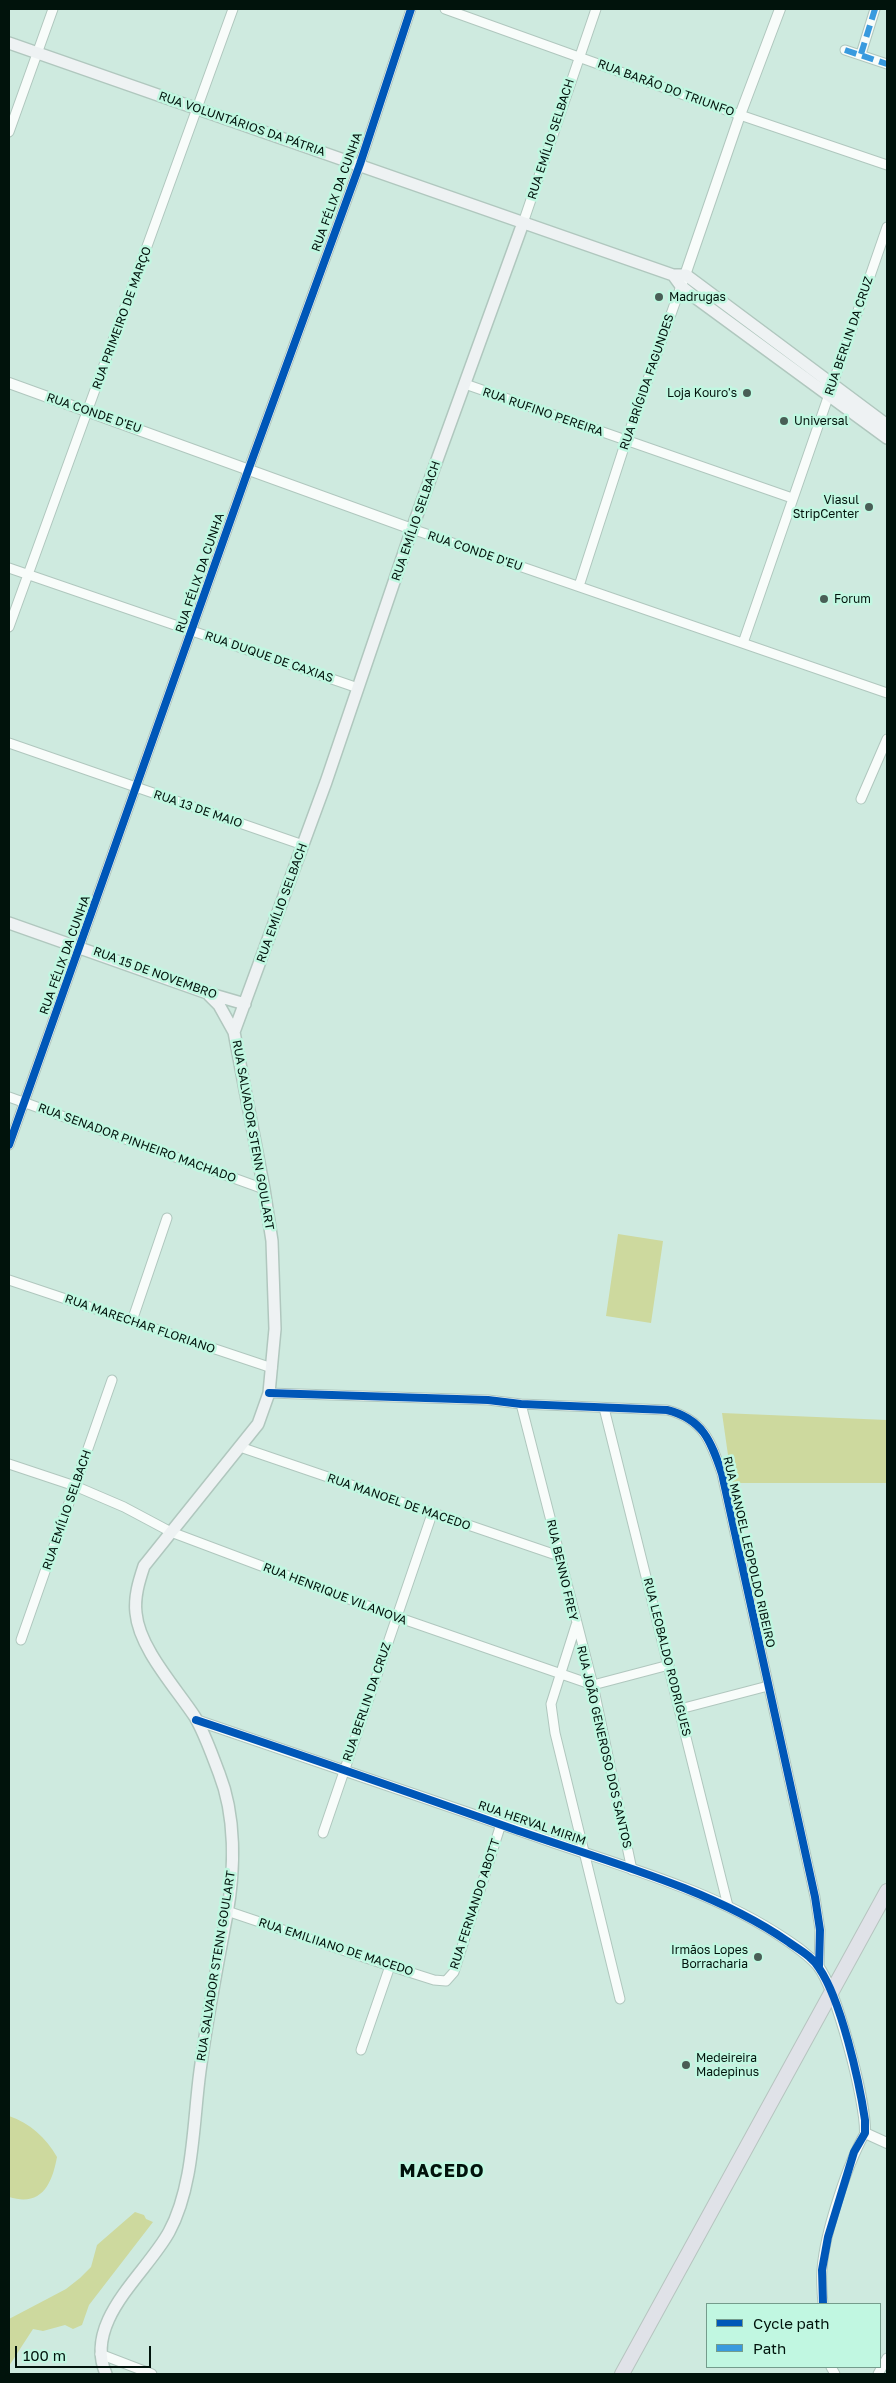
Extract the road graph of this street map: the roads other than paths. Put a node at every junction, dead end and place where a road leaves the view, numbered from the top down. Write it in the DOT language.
graph roads {
  1 [pos="53,9"];
  2 [pos="233,9"];
  3 [pos="410,9"];
  4 [pos="445,9"];
  5 [pos="596,9"];
  6 [pos="780,9"];
  7 [pos="875,9"];
  8 [pos="9,43"];
  9 [pos="845,50"];
  10 [pos="37,53"];
  11 [pos="861,54"];
  12 [pos="579,55"];
  13 [pos="887,64"];
  14 [pos="198,110"];
  15 [pos="740,115"];
  16 [pos="9,132"];
  17 [pos="360,164"];
  18 [pos="887,165"];
  19 [pos="523,223"];
  20 [pos="887,227"];
  21 [pos="885,240"];
  22 [pos="683,281"];
  23 [pos="9,383"];
  24 [pos="465,384"];
  25 [pos="829,390"];
  26 [pos="89,410"];
  27 [pos="861,413"];
  28 [pos="887,425"];
  29 [pos="887,438"];
  30 [pos="626,441"];
  31 [pos="249,468"];
  32 [pos="792,498"];
  33 [pos="412,529"];
  34 [pos="9,568"];
  35 [pos="27,574"];
  36 [pos="579,586"];
  37 [pos="9,626"];
  38 [pos="191,631"];
  39 [pos="743,643"];
  40 [pos="358,688"];
  41 [pos="887,693"];
  42 [pos="887,739"];
  43 [pos="9,743"];
  44 [pos="136,788"];
  45 [pos="861,799"];
  46 [pos="303,846"];
  47 [pos="9,922"];
  48 [pos="80,946"];
  49 [pos="207,993"];
  50 [pos="245,1004"];
  51 [pos="234,1032"];
  52 [pos="9,1097"];
  53 [pos="24,1102"];
  54 [pos="9,1145"];
  55 [pos="264,1189"];
  56 [pos="167,1218"];
  57 [pos="9,1280"];
  58 [pos="132,1321"];
  59 [pos="272,1368"];
  60 [pos="112,1380"];
  61 [pos="269,1393"];
  62 [pos="521,1404"];
  63 [pos="604,1408"];
  64 [pos="240,1448"];
  65 [pos="9,1464"];
  66 [pos="75,1486"];
  67 [pos="432,1514"];
  68 [pos="172,1532"];
  69 [pos="559,1556"];
  70 [pos="397,1617"];
  71 [pos="576,1624"];
  72 [pos="21,1640"];
  73 [pos="669,1665"];
  74 [pos="559,1675"];
  75 [pos="593,1685"];
  76 [pos="768,1686"];
  77 [pos="680,1709"];
  78 [pos="196,1720"];
  79 [pos="344,1770"];
  80 [pos="501,1824"];
  81 [pos="323,1833"];
  82 [pos="586,1854"];
  83 [pos="632,1870"];
  84 [pos="887,1891"];
  85 [pos="728,1906"];
  86 [pos="227,1911"];
  87 [pos="390,1966"];
  88 [pos="819,1967"];
  89 [pos="446,1981"];
  90 [pos="831,1993"];
  91 [pos="620,1999"];
  92 [pos="361,2050"];
  93 [pos="865,2132"];
  94 [pos="887,2143"];
  95 [pos="823,2303"];
  96 [pos="100,2354"];
  97 [pos="887,2358"];
  98 [pos="106,2374"];
  99 [pos="152,2374"];
  100 [pos="622,2374"];
  101 [pos="878,2374"];
  1 -- 10 [label="street"];
  2 -- 14 [label="street, RUA PRIMEIRO DE MARÇO"];
  3 -- 17 [label="street, RUA FÉLIX DA CUNHA"];
  4 -- 12 [label="street, RUA BARÃO DO TRIUNFO"];
  5 -- 12 [label="street, RUA EMÍLIO SELBACH"];
  6 -- 15 [label="street, RUA BRÍGIDA FAGUNDES"];
  7 -- 11 [label="street"];
  8 -- 10 [label="main road, RUA VOLUNTÁRIOS DA PÁTRIA"];
  9 -- 11 [label="street"];
  10 -- 14 [label="main road, RUA VOLUNTÁRIOS DA PÁTRIA"];
  10 -- 16 [label="street"];
  11 -- 13 [label="street"];
  12 -- 15 [label="street, RUA BARÃO DO TRIUNFO"];
  12 -- 19 [label="street, RUA EMÍLIO SELBACH"];
  14 -- 17 [label="main road, RUA VOLUNTÁRIOS DA PÁTRIA"];
  14 -- 26 [label="street, RUA PRIMEIRO DE MARÇO"];
  15 -- 18 [label="street, RUA BARÃO DO TRIUNFO"];
  15 -- 22 [label="street, RUA BRÍGIDA FAGUNDES"];
  17 -- 19 [label="main road, RUA VOLUNTÁRIOS DA PÁTRIA"];
  17 -- 31 [label="street, RUA FÉLIX DA CUNHA"];
  19 -- 22 [label="main road, RUA VOLUNTÁRIOS DA PÁTRIA"];
  19 -- 24 [label="main road, RUA EMÍLIO SELBACH"];
  20 -- 21 [label="street, RUA BERLIN DA CRUZ"];
  21 -- 25 [label="street, RUA BERLIN DA CRUZ"];
  22 -- 25 [label="main road"];
  22 -- 30 [label="street, RUA BRÍGIDA FAGUNDES"];
  23 -- 26 [label="street, RUA CONDE D'EU"];
  24 -- 30 [label="street, RUA RUFINO PEREIRA"];
  24 -- 33 [label="main road, RUA EMÍLIO SELBACH"];
  25 -- 27 [label="main road"];
  25 -- 32 [label="street, RUA BERLIN DA CRUZ"];
  26 -- 31 [label="street, RUA CONDE D'EU"];
  26 -- 35 [label="street, RUA PRIMEIRO DE MARÇO"];
  27 -- 28 [label="main road"];
  27 -- 29 [label="main road"];
  30 -- 32 [label="street, RUA RUFINO PEREIRA"];
  30 -- 36 [label="street, RUA BRÍGIDA FAGUNDES"];
  31 -- 33 [label="street, RUA CONDE D'EU"];
  31 -- 38 [label="street, RUA FÉLIX DA CUNHA"];
  32 -- 39 [label="street, RUA BERLIN DA CRUZ"];
  33 -- 36 [label="street, RUA CONDE D'EU"];
  33 -- 40 [label="main road, RUA EMÍLIO SELBACH"];
  34 -- 35 [label="street, RUA DUQUE DE CAXIAS"];
  35 -- 37 [label="street, RUA PRIMEIRO DE MARÇO"];
  35 -- 38 [label="street, RUA DUQUE DE CAXIAS"];
  36 -- 39 [label="street, RUA CONDE D'EU"];
  38 -- 40 [label="street, RUA DUQUE DE CAXIAS"];
  38 -- 44 [label="street, RUA FÉLIX DA CUNHA"];
  39 -- 41 [label="street, RUA CONDE D'EU"];
  40 -- 46 [label="main road, RUA EMÍLIO SELBACH"];
  42 -- 45 [label="street"];
  43 -- 44 [label="street, RUA 13 DE MAIO"];
  44 -- 46 [label="street, RUA 13 DE MAIO"];
  44 -- 48 [label="street, RUA FÉLIX DA CUNHA"];
  46 -- 50 [label="main road, RUA EMÍLIO SELBACH"];
  47 -- 48 [label="main road, RUA 15 DE NOVEMBRO"];
  48 -- 49 [label="main road, RUA 15 DE NOVEMBRO"];
  48 -- 53 [label="street, RUA FÉLIX DA CUNHA"];
  49 -- 50 [label="main road, RUA 15 DE NOVEMBRO"];
  49 -- 51 [label="main road"];
  50 -- 51 [label="main road, RUA EMÍLIO SELBACH"];
  51 -- 55 [label="main road, RUA SALVADOR STENN GOULART"];
  52 -- 53 [label="street, RUA SENADOR PINHEIRO MACHADO"];
  53 -- 54 [label="street, RUA FÉLIX DA CUNHA"];
  53 -- 55 [label="street, RUA SENADOR PINHEIRO MACHADO"];
  55 -- 59 [label="main road, RUA SALVADOR STENN GOULART"];
  56 -- 58 [label="street"];
  57 -- 58 [label="street, RUA MARECHAR FLORIANO"];
  58 -- 59 [label="street, RUA MARECHAR FLORIANO"];
  59 -- 61 [label="main road, RUA SALVADOR STENN GOULART"];
  60 -- 66 [label="street, RUA EMÍLIO SELBACH"];
  61 -- 62 [label="street, RUA MANOEL LEOPOLDO RIBEIRO"];
  61 -- 64 [label="main road, RUA SALVADOR STENN GOULART"];
  62 -- 63 [label="street, RUA MANOEL LEOPOLDO RIBEIRO"];
  62 -- 69 [label="street, RUA BENNO FREY"];
  63 -- 73 [label="street, RUA LEOBALDO RODRIGUES"];
  63 -- 76 [label="street, RUA MANOEL LEOPOLDO RIBEIRO"];
  64 -- 67 [label="street, RUA MANOEL DE MACEDO"];
  64 -- 68 [label="main road, RUA SALVADOR STENN GOULART"];
  65 -- 66 [label="street, RUA HENRIQUE VILANOVA"];
  66 -- 68 [label="street, RUA HENRIQUE VILANOVA"];
  66 -- 72 [label="street, RUA EMÍLIO SELBACH"];
  67 -- 69 [label="street, RUA MANOEL DE MACEDO"];
  67 -- 70 [label="street, RUA BERLIN DA CRUZ"];
  68 -- 70 [label="street, RUA HENRIQUE VILANOVA"];
  68 -- 78 [label="main road, RUA SALVADOR STENN GOULART"];
  69 -- 71 [label="street, RUA BENNO FREY"];
  70 -- 74 [label="street, RUA HENRIQUE VILANOVA"];
  70 -- 79 [label="street, RUA BERLIN DA CRUZ"];
  71 -- 74 [label="street, RUA BENNO FREY"];
  71 -- 75 [label="street, RUA JOÃO GENEROSO DOS SANTOS"];
  73 -- 75 [label="street"];
  73 -- 77 [label="street, RUA LEOBALDO RODRIGUES"];
  74 -- 75 [label="street, RUA HENRIQUE VILANOVA"];
  74 -- 82 [label="street, RUA BENNO FREY"];
  75 -- 83 [label="street, RUA JOÃO GENEROSO DOS SANTOS"];
  76 -- 77 [label="street"];
  76 -- 88 [label="street, RUA MANOEL LEOPOLDO RIBEIRO"];
  77 -- 85 [label="street, RUA LEOBALDO RODRIGUES"];
  78 -- 79 [label="street, RUA HERVAL MIRIM"];
  78 -- 86 [label="main road, RUA SALVADOR STENN GOULART"];
  79 -- 80 [label="street, RUA HERVAL MIRIM"];
  79 -- 81 [label="street, RUA BERLIN DA CRUZ"];
  80 -- 82 [label="street, RUA HERVAL MIRIM"];
  80 -- 89 [label="street, RUA FERNANDO ABOTT"];
  82 -- 83 [label="street, RUA HERVAL MIRIM"];
  82 -- 91 [label="street, RUA BENNO FREY"];
  83 -- 85 [label="street, RUA HERVAL MIRIM"];
  84 -- 90 [label="highway"];
  85 -- 88 [label="street, RUA HERVAL MIRIM"];
  86 -- 87 [label="street, RUA EMILIIANO DE MACEDO"];
  86 -- 96 [label="main road, RUA SALVADOR STENN GOULART"];
  87 -- 89 [label="street, RUA EMILIIANO DE MACEDO"];
  87 -- 92 [label="street"];
  88 -- 90 [label="street, RUA HERVAL MIRIM"];
  90 -- 93 [label="street, RUA HERVAL MIRIM"];
  90 -- 100 [label="highway"];
  93 -- 94 [label="street"];
  93 -- 95 [label="street"];
  96 -- 98 [label="main road, RUA SALVADOR STENN GOULART"];
  96 -- 99 [label="street"];
  97 -- 101 [label="street"];
}
